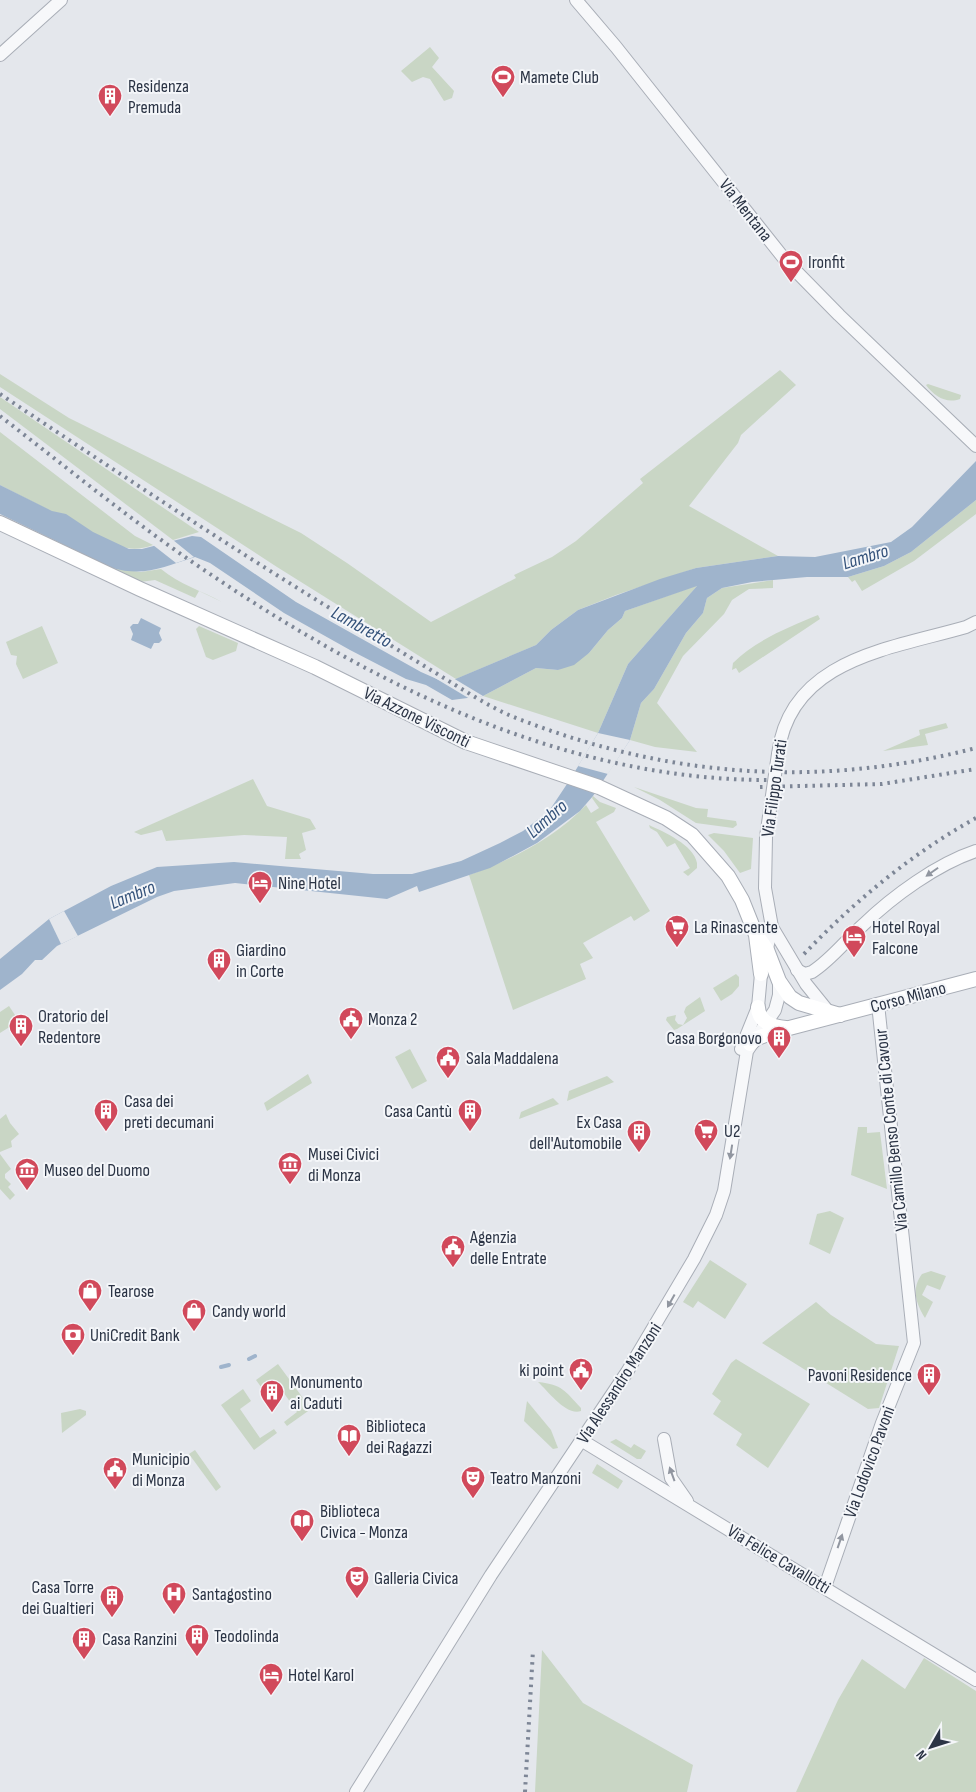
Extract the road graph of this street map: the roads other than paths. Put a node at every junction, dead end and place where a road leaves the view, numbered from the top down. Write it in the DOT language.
graph roads {
  1 [pos="61,0"];
  2 [pos="576,0"];
  3 [pos="0,54"];
  4 [pos="976,446"];
  5 [pos="0,522"];
  6 [pos="973,625"];
  7 [pos="976,851"];
  8 [pos="772,927"];
  9 [pos="756,935"];
  10 [pos="767,950"];
  11 [pos="797,970"];
  12 [pos="761,974"];
  13 [pos="777,974"];
  14 [pos="976,979"];
  15 [pos="878,1004"];
  16 [pos="758,1007"];
  17 [pos="827,1010"];
  18 [pos="840,1015"];
  19 [pos="766,1022"];
  20 [pos="804,1024"];
  21 [pos="750,1044"];
  22 [pos="745,1064"];
  23 [pos="914,1337"];
  24 [pos="664,1439"];
  25 [pos="581,1440"];
  26 [pos="690,1505"];
  27 [pos="826,1587"];
  28 [pos="976,1680"];
  29 [pos="356,1792"];
  1 -- 3 [label="street"];
  2 -- 4 [label="street, Via Mentana"];
  5 -- 9 [label="main road, Via Azzone Visconti"];
  6 -- 8 [label="street, Via Filippo Turati, bridge"];
  7 -- 11 [label="street, one-way"];
  8 -- 10 [label="street, Via Filippo Turati"];
  8 -- 11 [label="street"];
  8 -- 13 [label="street, Via Alessandro Manzoni"];
  9 -- 10 [label="main road"];
  9 -- 12 [label="main road, Via Azzone Visconti"];
  10 -- 12 [label="street, Via Filippo Turati"];
  10 -- 13 [label="main road"];
  11 -- 17 [label="street"];
  12 -- 16 [label="street, Via Filippo Turati"];
  13 -- 17 [label="main road"];
  13 -- 19 [label="street, Via Alessandro Manzoni"];
  14 -- 15 [label="main road, Corso Milano"];
  15 -- 18 [label="main road, Corso Milano"];
  15 -- 23 [label="street, Via Camillo Benso Conte di Cavour"];
  16 -- 19 [label="main road"];
  16 -- 22 [label="street, Via Filippo Turati"];
  17 -- 18 [label="main road"];
  18 -- 20 [label="main road, Corso Milano"];
  19 -- 20 [label="main road"];
  19 -- 21 [label="street, Via Alessandro Manzoni"];
  20 -- 21 [label="main road"];
  21 -- 22 [label="street, Via Alessandro Manzoni"];
  22 -- 25 [label="street, Via Alessandro Manzoni, one-way"];
  27 -- 23 [label="street, Via Lodovico Pavoni, one-way"];
  26 -- 24 [label="street, one-way"];
  25 -- 26 [label="street, Via Felice Cavallotti"];
  25 -- 29 [label="street, Via Alessandro Manzoni"];
  26 -- 27 [label="street, Via Felice Cavallotti"];
  27 -- 28 [label="street, Via Felice Cavallotti"];
}
